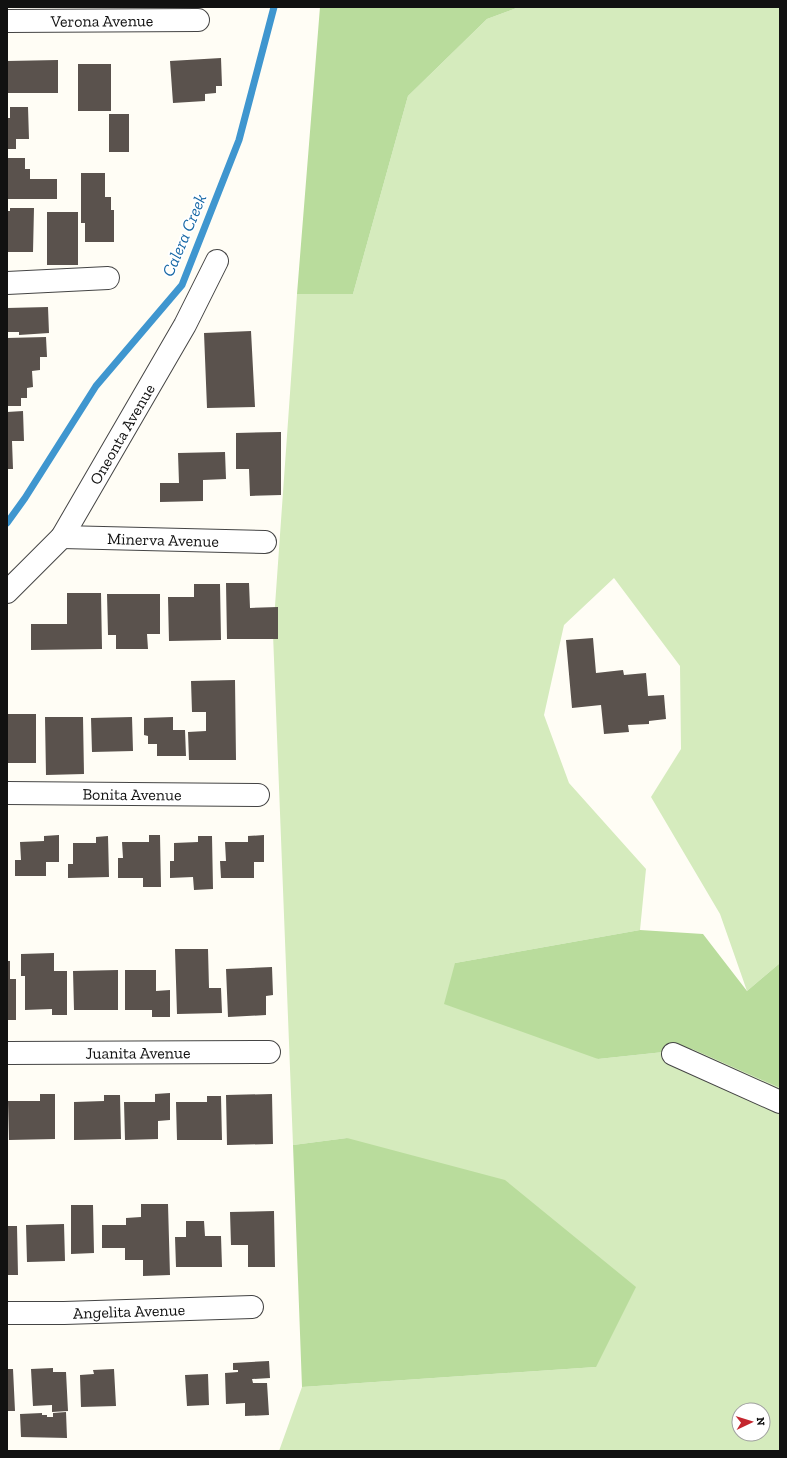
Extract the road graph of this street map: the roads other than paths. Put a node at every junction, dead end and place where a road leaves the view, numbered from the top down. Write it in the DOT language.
graph roads {
  1 [pos="198,20"];
  2 [pos="7,21"];
  3 [pos="217,261"];
  4 [pos="108,278"];
  5 [pos="7,283"];
  6 [pos="62,537"];
  7 [pos="265,542"];
  8 [pos="7,592"];
  9 [pos="7,793"];
  10 [pos="258,795"];
  11 [pos="269,1052"];
  12 [pos="7,1053"];
  13 [pos="673,1054"];
  14 [pos="780,1102"];
  15 [pos="252,1307"];
  16 [pos="7,1313"];
  1 -- 2 [label="street, Verona Avenue"];
  3 -- 6 [label="street, Oneonta Avenue"];
  4 -- 5 [label="street"];
  6 -- 7 [label="street, Minerva Avenue"];
  6 -- 8 [label="street, Oneonta Avenue"];
  9 -- 10 [label="street, Bonita Avenue"];
  11 -- 12 [label="street, Juanita Avenue"];
  13 -- 14 [label="street"];
  15 -- 16 [label="street, Angelita Avenue"];
}
